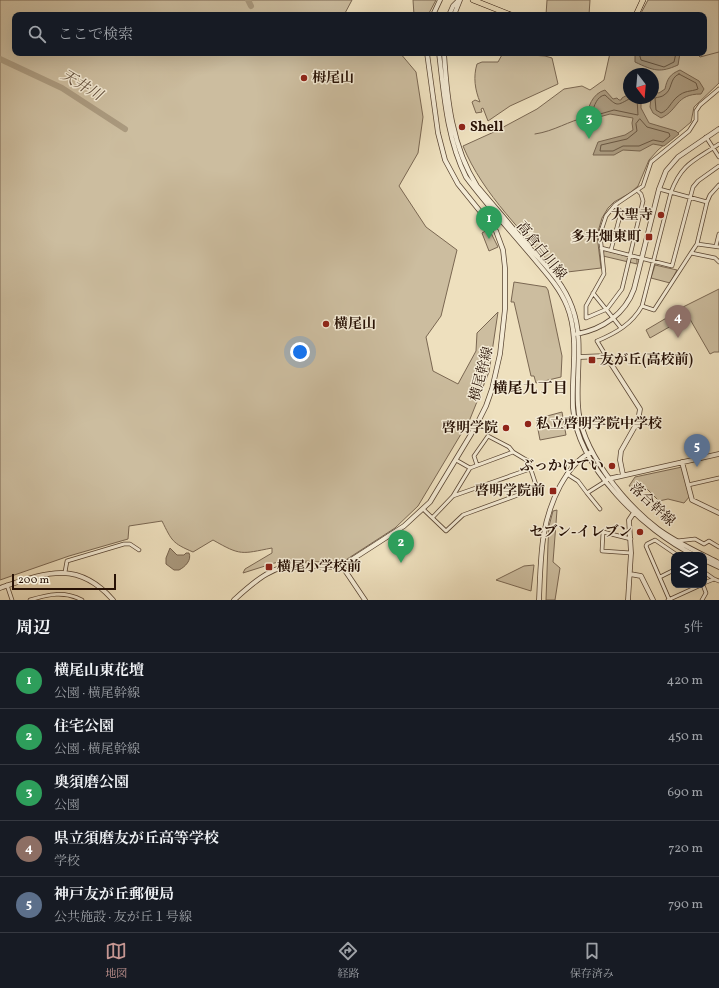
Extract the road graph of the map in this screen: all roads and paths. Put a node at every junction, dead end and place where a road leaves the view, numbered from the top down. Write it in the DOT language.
graph roads {
  1 [pos="460,0"];
  2 [pos="473,0"];
  3 [pos="643,0"];
  4 [pos="440,1"];
  5 [pos="434,12"];
  6 [pos="450,12"];
  7 [pos="455,12"];
  8 [pos="503,12"];
  9 [pos="637,12"];
  10 [pos="427,56"];
  11 [pos="439,56"];
  12 [pos="444,56"];
  13 [pos="719,89"];
  14 [pos="719,129"];
  15 [pos="706,138"];
  16 [pos="719,144"];
  17 [pos="713,148"];
  18 [pos="719,157"];
  19 [pos="719,166"];
  20 [pos="719,185"];
  21 [pos="636,190"];
  22 [pos="659,190"];
  23 [pos="671,192"];
  24 [pos="690,197"];
  25 [pos="707,202"];
  26 [pos="615,205"];
  27 [pos="719,234"];
  28 [pos="697,244"];
  29 [pos="717,246"];
  30 [pos="601,248"];
  31 [pos="611,250"];
  32 [pos="691,253"];
  33 [pos="630,255"];
  34 [pos="642,258"];
  35 [pos="653,262"];
  36 [pos="719,262"];
  37 [pos="593,293"];
  38 [pos="642,306"];
  39 [pos="606,309"];
  40 [pos="614,319"];
  41 [pos="621,328"];
  42 [pos="576,334"];
  43 [pos="579,356"];
  44 [pos="606,356"];
  45 [pos="513,452"];
  46 [pos="591,452"];
  47 [pos="719,454"];
  48 [pos="456,460"];
  49 [pos="682,462"];
  50 [pos="478,465"];
  51 [pos="470,468"];
  52 [pos="530,469"];
  53 [pos="567,474"];
  54 [pos="623,475"];
  55 [pos="719,478"];
  56 [pos="608,479"];
  57 [pos="688,485"];
  58 [pos="588,493"];
  59 [pos="454,496"];
  60 [pos="423,509"];
  61 [pos="600,509"];
  62 [pos="635,511"];
  63 [pos="719,513"];
  64 [pos="433,518"];
  65 [pos="631,539"];
  66 [pos="677,541"];
  67 [pos="719,547"];
  68 [pos="139,550"];
  69 [pos="673,552"];
  70 [pos="689,552"];
  71 [pos="631,553"];
  72 [pos="707,561"];
  73 [pos="719,563"];
  74 [pos="342,566"];
  75 [pos="719,567"];
  76 [pos="65,572"];
  77 [pos="671,572"];
  78 [pos="630,574"];
  79 [pos="707,574"];
  80 [pos="660,577"];
  81 [pos="714,579"];
  82 [pos="719,581"];
  83 [pos="707,582"];
  84 [pos="7,585"];
  85 [pos="0,588"];
  86 [pos="695,588"];
  87 [pos="704,588"];
  88 [pos="678,596"];
  89 [pos="12,600"];
  90 [pos="30,600"];
  91 [pos="82,600"];
  92 [pos="113,600"];
  93 [pos="234,600"];
  94 [pos="365,600"];
  95 [pos="540,600"];
  96 [pos="628,600"];
  97 [pos="653,600"];
  98 [pos="668,600"];
  99 [pos="680,600"];
  100 [pos="702,600"];
  1 -- 6 [label="street"];
  1 -- 7 [label="street"];
  2 -- 8 [label="main road"];
  3 -- 9 [label="main road"];
  4 -- 5 [label="street"];
  10 -- 48 [label="street, 横尾幹線"];
  11 -- 42 [label="street, 高倉白川線"];
  12 -- 42 [label="street, 高倉白川線"];
  13 -- 21 [label="street"];
  14 -- 15 [label="street"];
  15 -- 17 [label="street"];
  15 -- 22 [label="street"];
  16 -- 17 [label="street"];
  17 -- 18 [label="street"];
  17 -- 23 [label="street"];
  19 -- 24 [label="street"];
  20 -- 25 [label="street"];
  21 -- 26 [label="street"];
  21 -- 33 [label="street"];
  22 -- 23 [label="street"];
  22 -- 34 [label="street"];
  23 -- 24 [label="street"];
  23 -- 35 [label="street"];
  24 -- 25 [label="street"];
  24 -- 35 [label="street"];
  25 -- 28 [label="street"];
  26 -- 30 [label="street"];
  26 -- 31 [label="street"];
  27 -- 29 [label="street"];
  28 -- 29 [label="street"];
  28 -- 32 [label="street"];
  30 -- 31 [label="street"];
  30 -- 37 [label="street"];
  31 -- 33 [label="street"];
  32 -- 36 [label="street"];
  32 -- 38 [label="street"];
  33 -- 34 [label="street"];
  33 -- 39 [label="street"];
  34 -- 35 [label="street"];
  34 -- 40 [label="street"];
  35 -- 38 [label="street"];
  37 -- 39 [label="street"];
  37 -- 39 [label="street"];
  38 -- 41 [label="street"];
  39 -- 40 [label="street"];
  40 -- 41 [label="street"];
  40 -- 42 [label="street"];
  41 -- 44 [label="street"];
  42 -- 43 [label="street"];
  42 -- 46 [label="street"];
  43 -- 44 [label="street"];
  43 -- 46 [label="street"];
  44 -- 54 [label="street"];
  45 -- 50 [label="street"];
  45 -- 50 [label="street"];
  45 -- 52 [label="street"];
  46 -- 53 [label="street"];
  46 -- 56 [label="street, 落合幹線"];
  47 -- 49 [label="street"];
  48 -- 51 [label="street"];
  48 -- 60 [label="street, 横尾幹線"];
  49 -- 54 [label="street"];
  49 -- 57 [label="street"];
  50 -- 51 [label="street"];
  51 -- 59 [label="street"];
  52 -- 59 [label="street"];
  52 -- 64 [label="street"];
  53 -- 58 [label="street"];
  53 -- 95 [label="street"];
  54 -- 56 [label="street"];
  55 -- 57 [label="street"];
  56 -- 58 [label="street"];
  56 -- 62 [label="street, 落合幹線"];
  57 -- 63 [label="street"];
  58 -- 61 [label="street"];
  59 -- 64 [label="street"];
  60 -- 64 [label="street"];
  60 -- 74 [label="street, 横尾幹線"];
  62 -- 65 [label="street"];
  62 -- 66 [label="street, 落合幹線"];
  62 -- 70 [label="street, 落合幹線"];
  65 -- 71 [label="street"];
  65 -- 71 [label="street"];
  66 -- 67 [label="street"];
  66 -- 73 [label="street, 落合幹線"];
  68 -- 76 [label="street"];
  69 -- 80 [label="street"];
  71 -- 78 [label="street"];
  72 -- 75 [label="street"];
  74 -- 93 [label="street, 横尾幹線"];
  74 -- 94 [label="street"];
  76 -- 84 [label="street"];
  76 -- 92 [label="street"];
  77 -- 80 [label="street"];
  78 -- 96 [label="street"];
  78 -- 97 [label="street"];
  79 -- 81 [label="street"];
  80 -- 98 [label="street"];
  81 -- 82 [label="street"];
  81 -- 83 [label="street"];
  84 -- 85 [label="street"];
  84 -- 89 [label="street"];
  86 -- 88 [label="street"];
  87 -- 100 [label="street"];
  88 -- 98 [label="street"];
  88 -- 99 [label="street"];
  90 -- 91 [label="street"];
}
